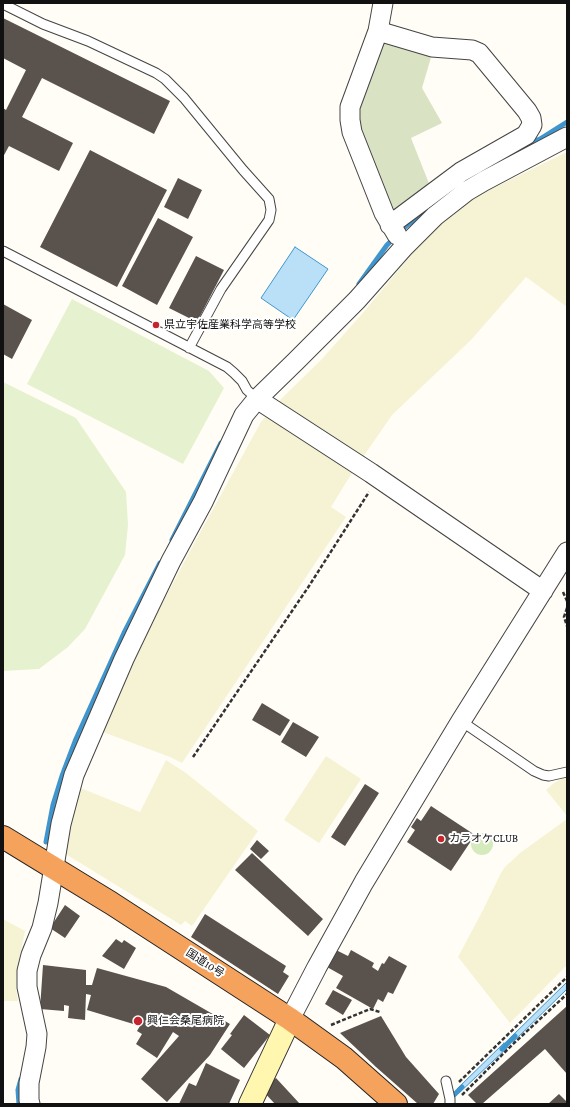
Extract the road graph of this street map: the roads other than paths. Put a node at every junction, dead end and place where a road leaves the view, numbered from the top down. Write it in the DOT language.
graph roads {
  1 [pos="383,3"];
  2 [pos="3,4"];
  3 [pos="378,31"];
  4 [pos="567,137"];
  5 [pos="390,225"];
  6 [pos="404,247"];
  7 [pos="3,251"];
  8 [pos="190,348"];
  9 [pos="257,399"];
  10 [pos="567,552"];
  11 [pos="543,591"];
  12 [pos="462,721"];
  13 [pos="567,772"];
  14 [pos="3,837"];
  15 [pos="54,868"];
  16 [pos="290,1019"];
  17 [pos="446,1081"];
  18 [pos="30,1104"];
  19 [pos="250,1104"];
  20 [pos="396,1104"];
  21 [pos="450,1104"];
  1 -- 3 [label="street"];
  2 -- 8 [label="lane"];
  3 -- 5 [label="street"];
  3 -- 5 [label="street"];
  4 -- 6 [label="street"];
  5 -- 6 [label="street"];
  6 -- 9 [label="street"];
  7 -- 8 [label="lane"];
  8 -- 9 [label="lane"];
  9 -- 11 [label="street"];
  9 -- 15 [label="street"];
  10 -- 11 [label="street"];
  11 -- 12 [label="street"];
  12 -- 13 [label="lane"];
  12 -- 16 [label="street"];
  14 -- 15 [label="highway, 国道10号"];
  15 -- 16 [label="highway, 国道10号"];
  15 -- 18 [label="street"];
  16 -- 19 [label="street"];
  16 -- 20 [label="highway, 国道10号"];
  17 -- 21 [label="lane"];
}
